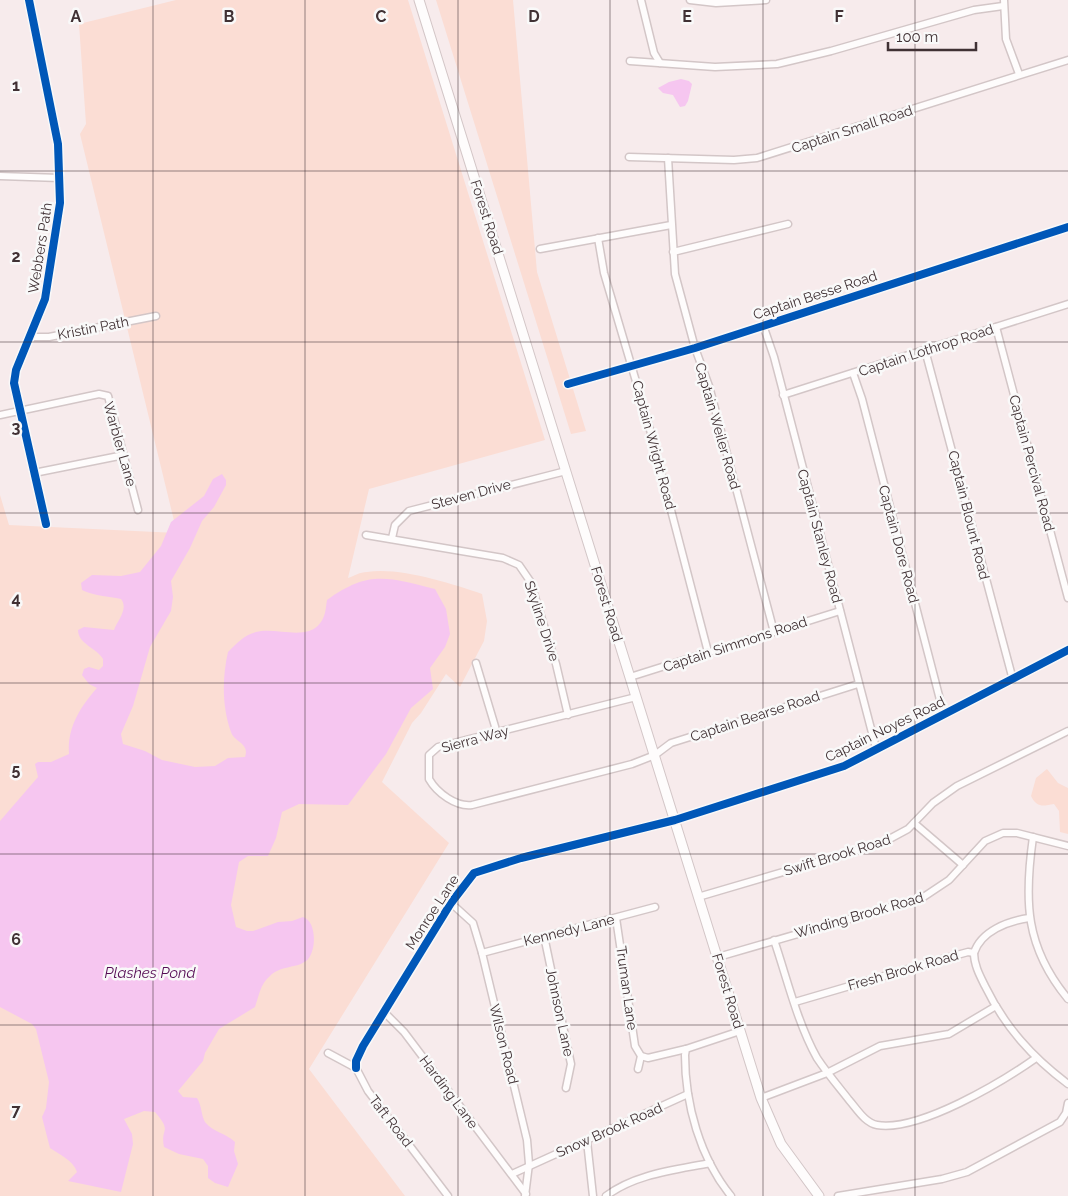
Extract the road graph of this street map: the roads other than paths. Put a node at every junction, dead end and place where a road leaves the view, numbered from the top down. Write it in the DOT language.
graph roads {
  1 [pos="29,0"];
  2 [pos="419,0"];
  3 [pos="641,0"];
  4 [pos="690,0"];
  5 [pos="766,0"];
  6 [pos="1004,3"];
  7 [pos="1068,60"];
  8 [pos="630,61"];
  9 [pos="660,63"];
  10 [pos="1019,74"];
  11 [pos="629,157"];
  12 [pos="668,158"];
  13 [pos="0,176"];
  14 [pos="60,178"];
  15 [pos="788,224"];
  16 [pos="671,225"];
  17 [pos="1068,227"];
  18 [pos="598,238"];
  19 [pos="540,249"];
  20 [pos="673,252"];
  21 [pos="1068,305"];
  22 [pos="156,316"];
  23 [pos="763,325"];
  24 [pos="996,327"];
  25 [pos="30,337"];
  26 [pos="695,348"];
  27 [pos="925,350"];
  28 [pos="633,366"];
  29 [pos="853,373"];
  30 [pos="568,384"];
  31 [pos="783,395"];
  32 [pos="19,411"];
  33 [pos="0,415"];
  34 [pos="124,455"];
  35 [pos="566,471"];
  36 [pos="34,473"];
  37 [pos="138,510"];
  38 [pos="46,524"];
  39 [pos="366,535"];
  40 [pos="392,538"];
  41 [pos="1068,598"];
  42 [pos="840,611"];
  43 [pos="774,632"];
  44 [pos="1068,650"];
  45 [pos="708,652"];
  46 [pos="476,663"];
  47 [pos="630,677"];
  48 [pos="1013,680"];
  49 [pos="858,684"];
  50 [pos="636,697"];
  51 [pos="568,714"];
  52 [pos="944,715"];
  53 [pos="1068,731"];
  54 [pos="497,733"];
  55 [pos="876,748"];
  56 [pos="654,755"];
  57 [pos="675,820"];
  58 [pos="914,824"];
  59 [pos="1033,837"];
  60 [pos="1068,846"];
  61 [pos="963,865"];
  62 [pos="698,897"];
  63 [pos="451,903"];
  64 [pos="655,907"];
  65 [pos="616,918"];
  66 [pos="1029,918"];
  67 [pos="544,936"];
  68 [pos="774,940"];
  69 [pos="482,953"];
  70 [pos="974,953"];
  71 [pos="718,957"];
  72 [pos="1068,999"];
  73 [pos="795,1002"];
  74 [pos="996,1006"];
  75 [pos="384,1012"];
  76 [pos="740,1031"];
  77 [pos="686,1049"];
  78 [pos="328,1053"];
  79 [pos="641,1056"];
  80 [pos="1036,1058"];
  81 [pos="356,1068"];
  82 [pos="638,1069"];
  83 [pos="827,1073"];
  84 [pos="1068,1084"];
  85 [pos="566,1088"];
  86 [pos="688,1094"];
  87 [pos="761,1098"];
  88 [pos="1068,1104"];
  89 [pos="587,1141"];
  90 [pos="529,1164"];
  91 [pos="710,1164"];
  92 [pos="512,1174"];
  93 [pos="525,1195"];
  94 [pos="727,1195"];
  95 [pos="448,1196"];
  96 [pos="593,1196"];
  97 [pos="606,1196"];
  98 [pos="819,1196"];
  99 [pos="838,1196"];
  1 -- 14 [label="street, Webbers Path"];
  2 -- 35 [label="main road, Forest Road"];
  3 -- 9 [label="street"];
  4 -- 5 [label="street"];
  6 -- 9 [label="street"];
  6 -- 10 [label="street"];
  7 -- 10 [label="street, Captain Small Road"];
  8 -- 9 [label="street"];
  10 -- 12 [label="street, Captain Small Road"];
  11 -- 12 [label="street, Captain Small Road"];
  12 -- 16 [label="street, Captain Weiler Road"];
  13 -- 14 [label="street"];
  14 -- 25 [label="street, Webbers Path"];
  15 -- 20 [label="street"];
  16 -- 18 [label="street"];
  16 -- 20 [label="street, Captain Weiler Road"];
  17 -- 23 [label="street, Captain Besse Road"];
  18 -- 19 [label="street"];
  18 -- 28 [label="street, Captain Wright Road"];
  20 -- 26 [label="street, Captain Weiler Road"];
  21 -- 24 [label="street, Captain Lothrop Road"];
  22 -- 25 [label="street, Kristin Path"];
  23 -- 26 [label="street, Captain Besse Road"];
  23 -- 31 [label="street, Captain Stanley Road"];
  24 -- 27 [label="street, Captain Lothrop Road"];
  24 -- 41 [label="street, Captain Percival Road"];
  25 -- 32 [label="street, Webbers Path"];
  26 -- 28 [label="street, Captain Besse Road"];
  26 -- 43 [label="street, Captain Weiler Road"];
  27 -- 29 [label="street, Captain Lothrop Road"];
  27 -- 48 [label="street, Captain Blount Road"];
  28 -- 30 [label="street, Captain Besse Road"];
  28 -- 45 [label="street, Captain Wright Road"];
  29 -- 31 [label="street, Captain Lothrop Road"];
  29 -- 52 [label="street, Captain Dore Road"];
  31 -- 42 [label="street, Captain Stanley Road"];
  32 -- 33 [label="street, Warbler Lane"];
  32 -- 34 [label="street, Warbler Lane"];
  32 -- 36 [label="street, Webbers Path"];
  34 -- 36 [label="street"];
  34 -- 37 [label="street, Warbler Lane"];
  35 -- 40 [label="street, Steven Drive"];
  35 -- 47 [label="main road, Forest Road"];
  36 -- 38 [label="street, Webbers Path"];
  39 -- 40 [label="street, Skyline Drive"];
  40 -- 51 [label="street, Skyline Drive"];
  42 -- 43 [label="street, Captain Simmons Road"];
  42 -- 49 [label="street, Captain Stanley Road"];
  43 -- 45 [label="street, Captain Simmons Road"];
  44 -- 48 [label="street, Captain Noyes Road"];
  45 -- 47 [label="street, Captain Simmons Road"];
  46 -- 54 [label="street"];
  47 -- 50 [label="main road, Forest Road"];
  48 -- 52 [label="street, Captain Noyes Road"];
  49 -- 55 [label="street, Captain Stanley Road"];
  49 -- 56 [label="street, Captain Bearse Road"];
  50 -- 51 [label="street, Sierra Way"];
  50 -- 56 [label="main road, Forest Road"];
  51 -- 54 [label="street, Sierra Way"];
  52 -- 55 [label="street, Captain Noyes Road"];
  53 -- 58 [label="street, Swift Brook Road"];
  54 -- 56 [label="street, Sierra Way"];
  55 -- 57 [label="street, Captain Noyes Road"];
  56 -- 57 [label="main road, Forest Road"];
  57 -- 62 [label="main road, Forest Road"];
  57 -- 63 [label="street, Monroe Lane"];
  58 -- 61 [label="street"];
  58 -- 62 [label="street, Swift Brook Road"];
  59 -- 60 [label="street, Winding Brook Road"];
  59 -- 61 [label="street, Winding Brook Road"];
  59 -- 66 [label="street"];
  61 -- 68 [label="street, Winding Brook Road"];
  62 -- 71 [label="main road, Forest Road"];
  63 -- 69 [label="street, Wilson Road"];
  63 -- 75 [label="street, Monroe Lane"];
  64 -- 65 [label="street, Kennedy Lane"];
  65 -- 67 [label="street, Kennedy Lane"];
  65 -- 79 [label="street, Truman Lane"];
  66 -- 70 [label="street, Fresh Brook Road"];
  66 -- 72 [label="street"];
  67 -- 69 [label="street, Kennedy Lane"];
  67 -- 85 [label="street, Johnson Lane"];
  68 -- 71 [label="street, Winding Brook Road"];
  68 -- 73 [label="street"];
  69 -- 90 [label="street, Wilson Road"];
  70 -- 73 [label="street, Fresh Brook Road"];
  70 -- 74 [label="street"];
  71 -- 76 [label="main road, Forest Road"];
  73 -- 83 [label="street"];
  74 -- 80 [label="street"];
  74 -- 83 [label="street"];
  75 -- 81 [label="street, Monroe Lane"];
  75 -- 92 [label="street, Harding Lane"];
  76 -- 77 [label="street"];
  76 -- 87 [label="main road, Forest Road"];
  77 -- 79 [label="street"];
  77 -- 86 [label="street"];
  78 -- 81 [label="street"];
  79 -- 82 [label="street"];
  80 -- 83 [label="street"];
  80 -- 84 [label="street"];
  81 -- 95 [label="street, Taft Road"];
  83 -- 87 [label="street"];
  86 -- 89 [label="street, Snow Brook Road"];
  86 -- 91 [label="street"];
  87 -- 98 [label="main road, Forest Road"];
  88 -- 99 [label="street"];
  89 -- 90 [label="street, Snow Brook Road"];
  89 -- 96 [label="street"];
  90 -- 92 [label="street"];
  90 -- 93 [label="street, Wilson Road"];
  91 -- 94 [label="street"];
  91 -- 97 [label="street"];
  92 -- 93 [label="street, Harding Lane"];
}
